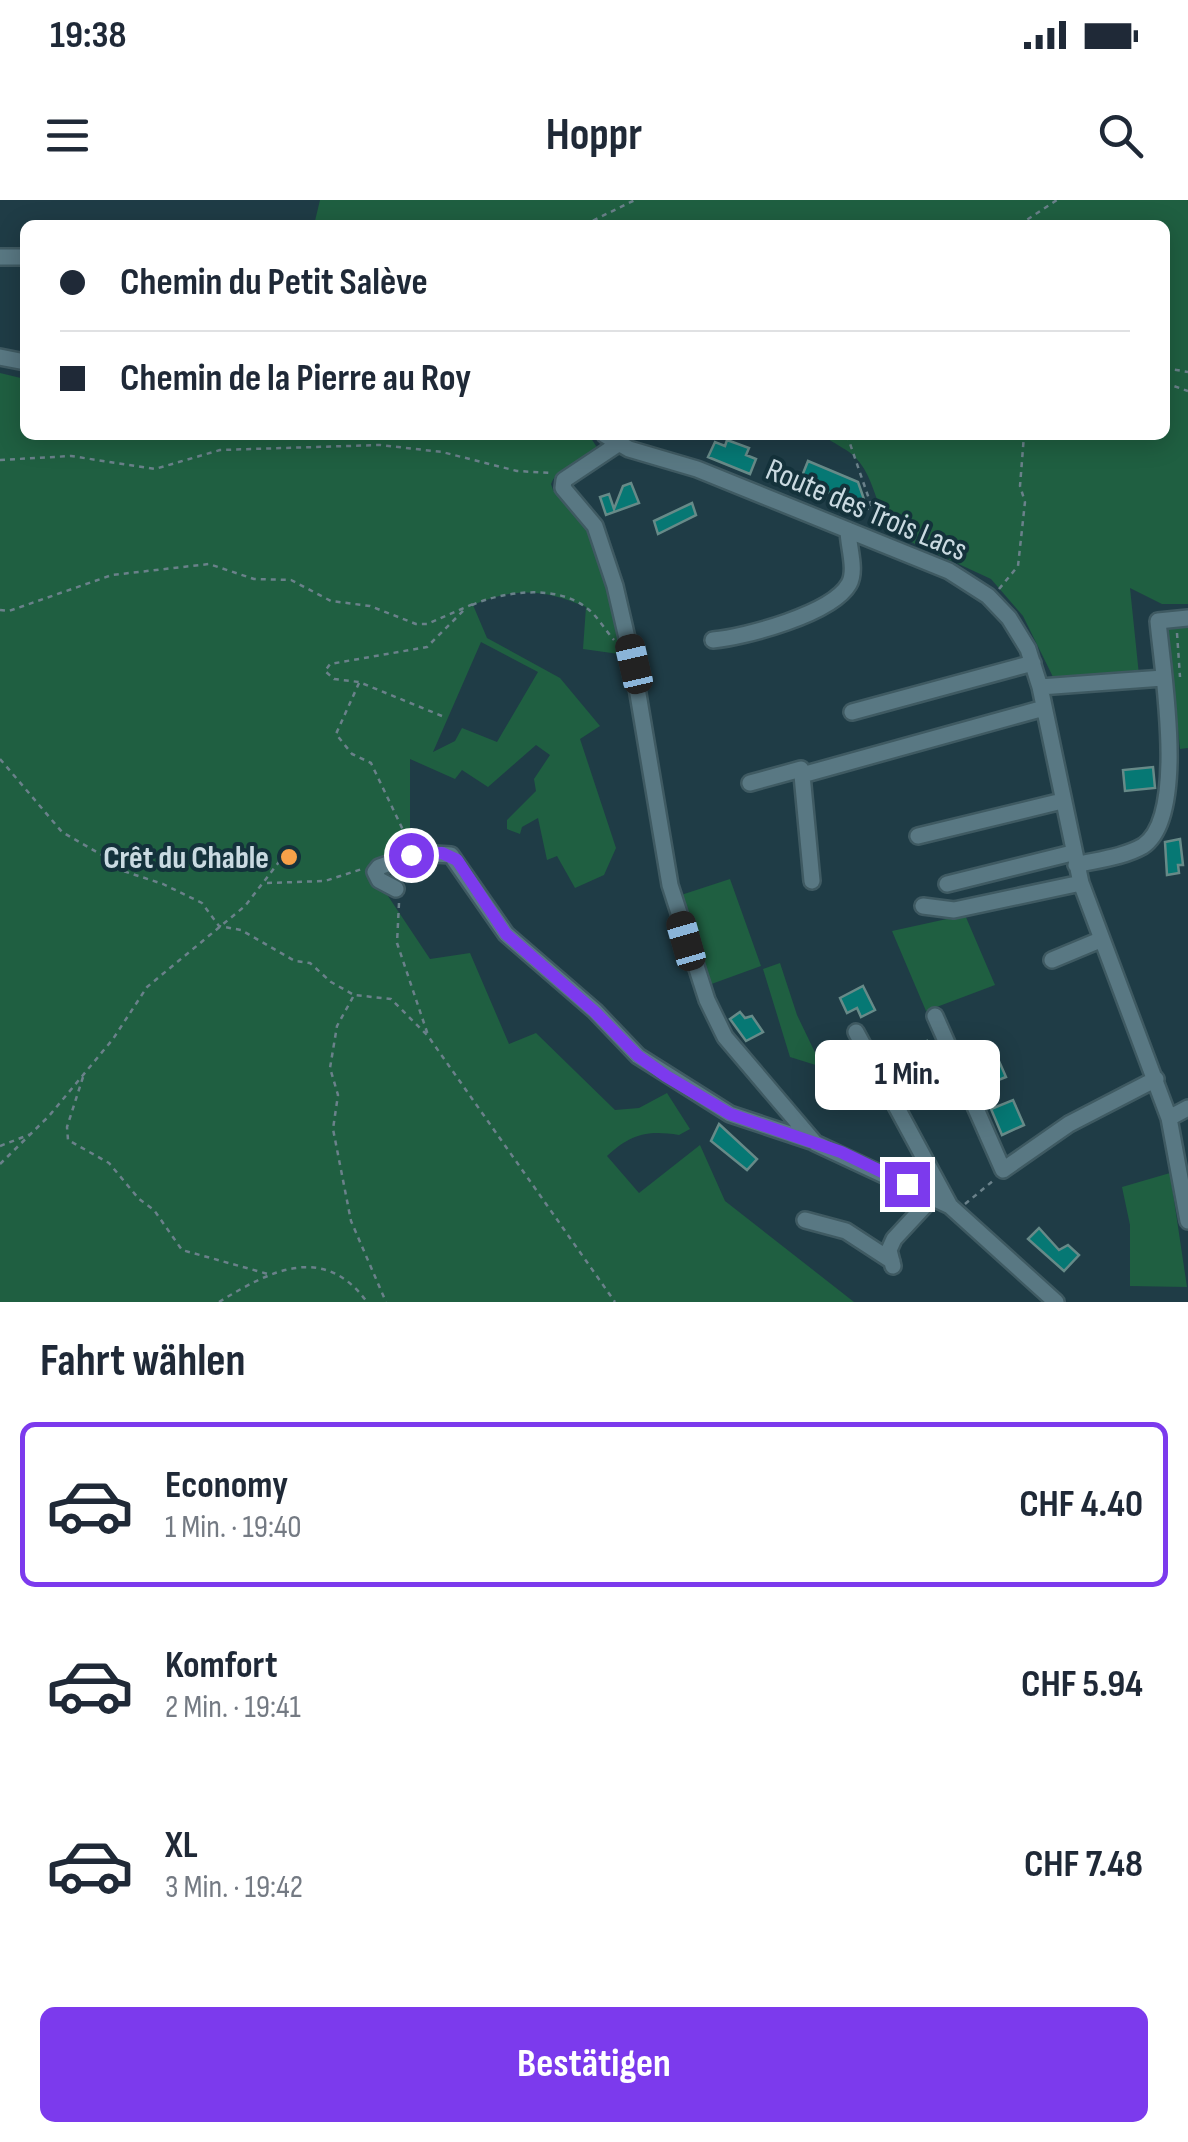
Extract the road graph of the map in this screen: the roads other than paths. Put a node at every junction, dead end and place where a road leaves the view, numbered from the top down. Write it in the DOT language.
graph roads {
  1 [pos="612,440"];
  2 [pos="848,530"];
  3 [pos="1188,618"];
  4 [pos="713,640"];
  5 [pos="1033,664"];
  6 [pos="1173,677"];
  7 [pos="1040,687"];
  8 [pos="1044,708"];
  9 [pos="852,712"];
  10 [pos="802,775"];
  11 [pos="750,783"];
  12 [pos="1062,801"];
  13 [pos="918,836"];
  14 [pos="1074,859"];
  15 [pos="812,882"];
  16 [pos="1081,883"];
  17 [pos="947,884"];
  18 [pos="396,889"];
  19 [pos="923,906"];
  20 [pos="1100,940"];
  21 [pos="1052,960"];
  22 [pos="935,1016"];
  23 [pos="856,1032"];
  24 [pos="1156,1079"];
  25 [pos="1188,1108"];
  26 [pos="1168,1118"];
  27 [pos="1181,1132"];
  28 [pos="814,1143"];
  29 [pos="933,1198"];
  30 [pos="1188,1204"];
  31 [pos="953,1209"];
  32 [pos="805,1220"];
  33 [pos="1188,1221"];
  34 [pos="1056,1302"];
  1 -- 2 [label="street, Route des Trois Lacs"];
  1 -- 28 [label="street"];
  2 -- 4 [label="street"];
  2 -- 5 [label="street, Route des Trois Lacs"];
  3 -- 6 [label="street"];
  5 -- 7 [label="street, Route des Trois Lacs"];
  5 -- 9 [label="street"];
  6 -- 7 [label="street"];
  6 -- 14 [label="street"];
  7 -- 8 [label="street, Route des Trois Lacs"];
  8 -- 10 [label="street"];
  8 -- 12 [label="street, Route des Trois Lacs"];
  10 -- 11 [label="street"];
  10 -- 15 [label="street"];
  12 -- 13 [label="street"];
  12 -- 14 [label="street, Route des Trois Lacs"];
  14 -- 16 [label="street, Route des Trois Lacs"];
  14 -- 17 [label="street"];
  16 -- 19 [label="street"];
  16 -- 20 [label="street, Route des Trois Lacs"];
  18 -- 28 [label="street"];
  20 -- 21 [label="street"];
  20 -- 24 [label="street, Route des Trois Lacs"];
  22 -- 24 [label="street"];
  23 -- 31 [label="street"];
  24 -- 26 [label="street, Route des Trois Lacs"];
  25 -- 26 [label="street"];
  26 -- 27 [label="street, Route des Trois Lacs"];
  27 -- 30 [label="street, Route des Trois Lacs"];
  28 -- 29 [label="street"];
  29 -- 31 [label="street"];
  29 -- 32 [label="street"];
  30 -- 33 [label="street, Route des Trois Lacs"];
  31 -- 34 [label="street"];
}
